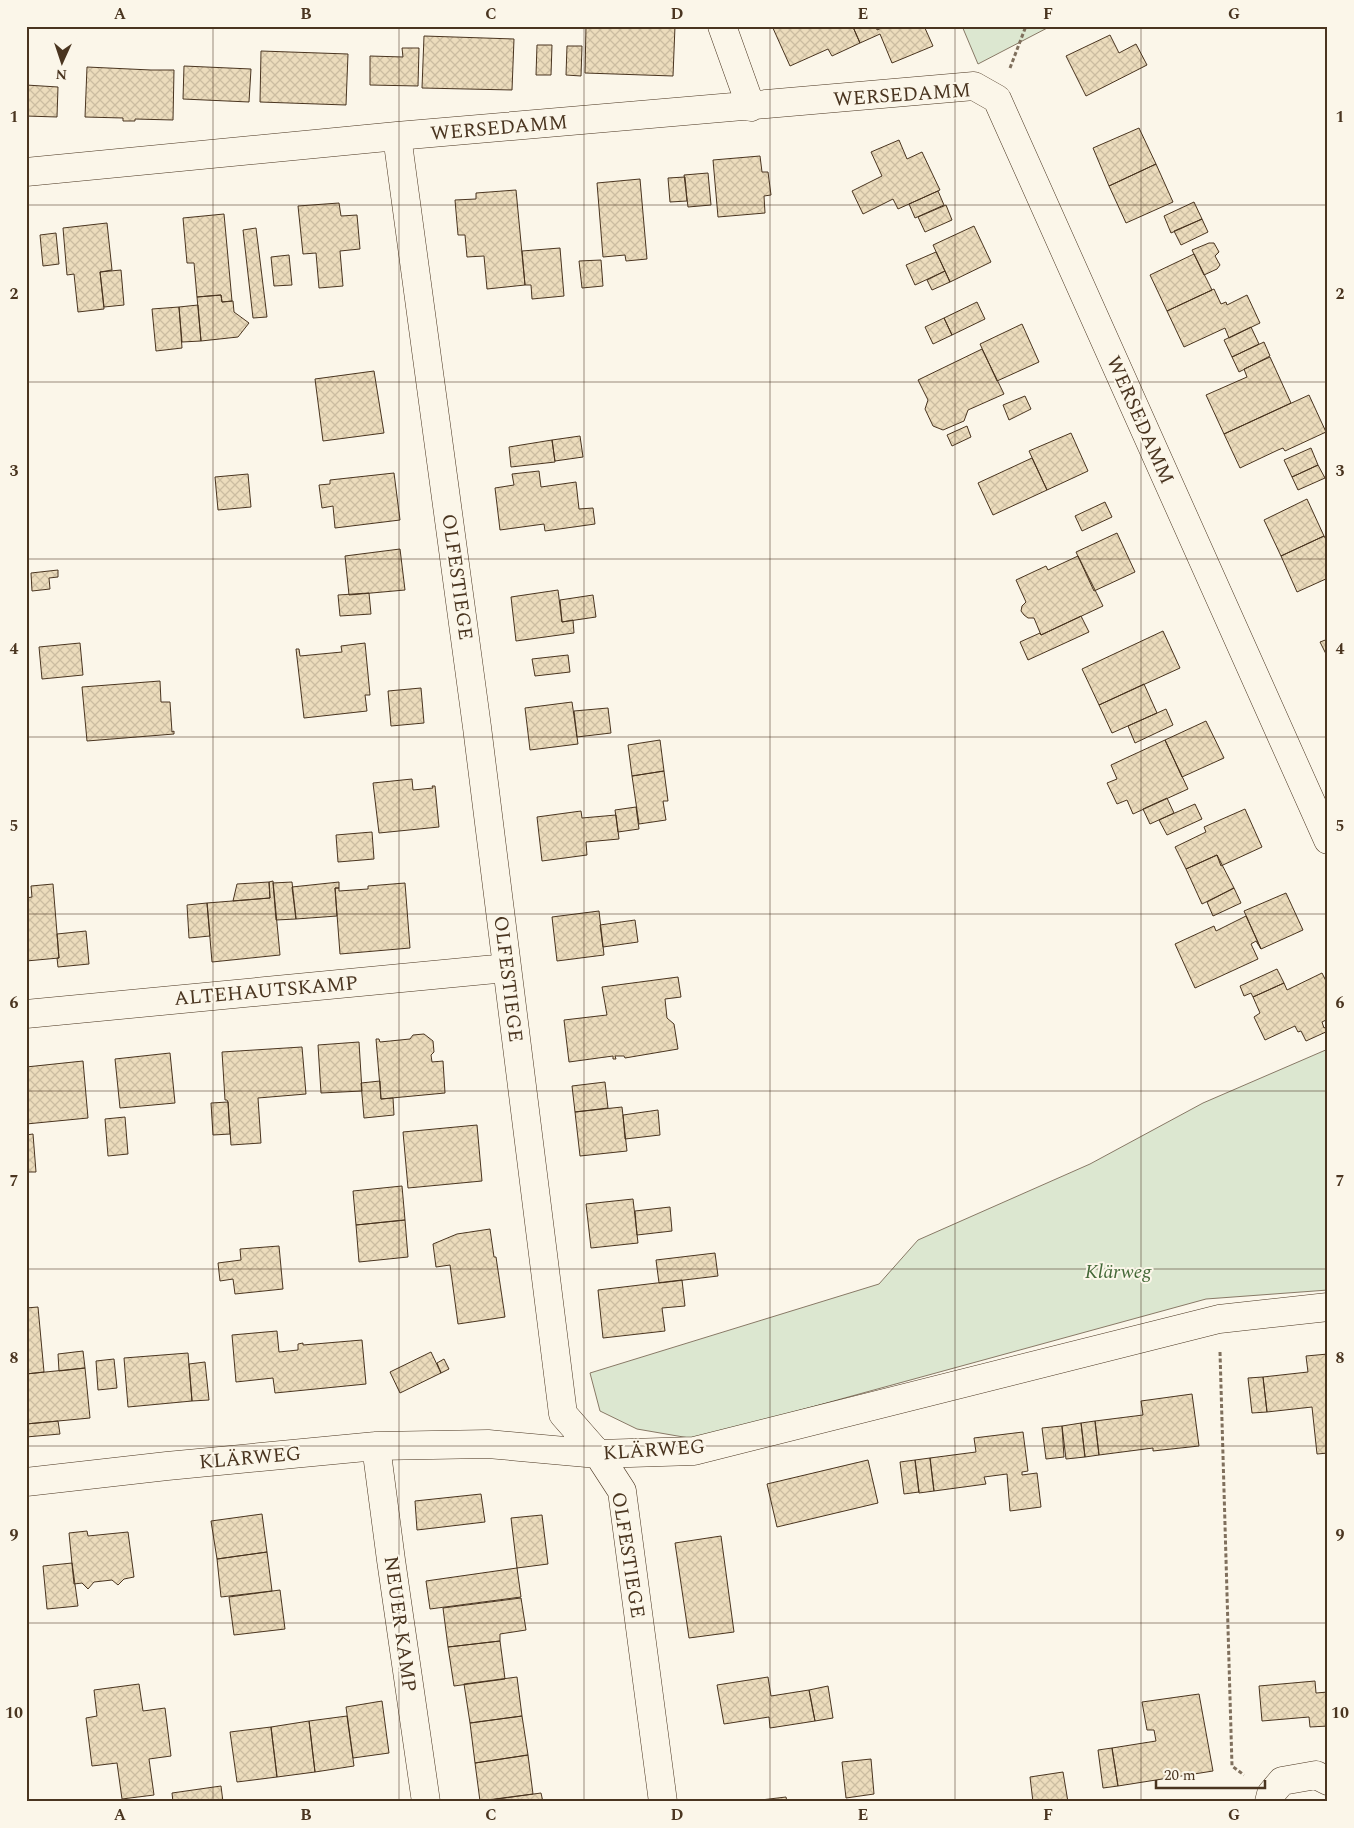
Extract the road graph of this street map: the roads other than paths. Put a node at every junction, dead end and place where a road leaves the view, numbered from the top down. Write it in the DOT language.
graph roads {
  1 [pos="722,26"];
  2 [pos="751,107"];
  3 [pos="397,136"];
  4 [pos="26,172"];
  5 [pos="1328,840"];
  6 [pos="506,968"];
  7 [pos="26,1014"];
  8 [pos="1328,1306"];
  9 [pos="376,1446"];
  10 [pos="598,1454"];
  11 [pos="26,1482"];
  12 [pos="1328,1781"];
  13 [pos="1270,1798"];
  14 [pos="426,1802"];
  15 [pos="662,1802"];
  1 -- 2 [label="street"];
  2 -- 3 [label="street, WERSEDAMM"];
  2 -- 5 [label="street, WERSEDAMM"];
  3 -- 4 [label="street, WERSEDAMM"];
  3 -- 6 [label="street, OLFESTIEGE"];
  6 -- 7 [label="street, ALTEHAUTSKAMP"];
  6 -- 10 [label="street, OLFESTIEGE"];
  8 -- 10 [label="street, KLÄRWEG"];
  9 -- 10 [label="street, KLÄRWEG"];
  9 -- 11 [label="street, KLÄRWEG"];
  9 -- 14 [label="street, NEUER KAMP"];
  10 -- 15 [label="street, OLFESTIEGE"];
  12 -- 13 [label="street"];
}
